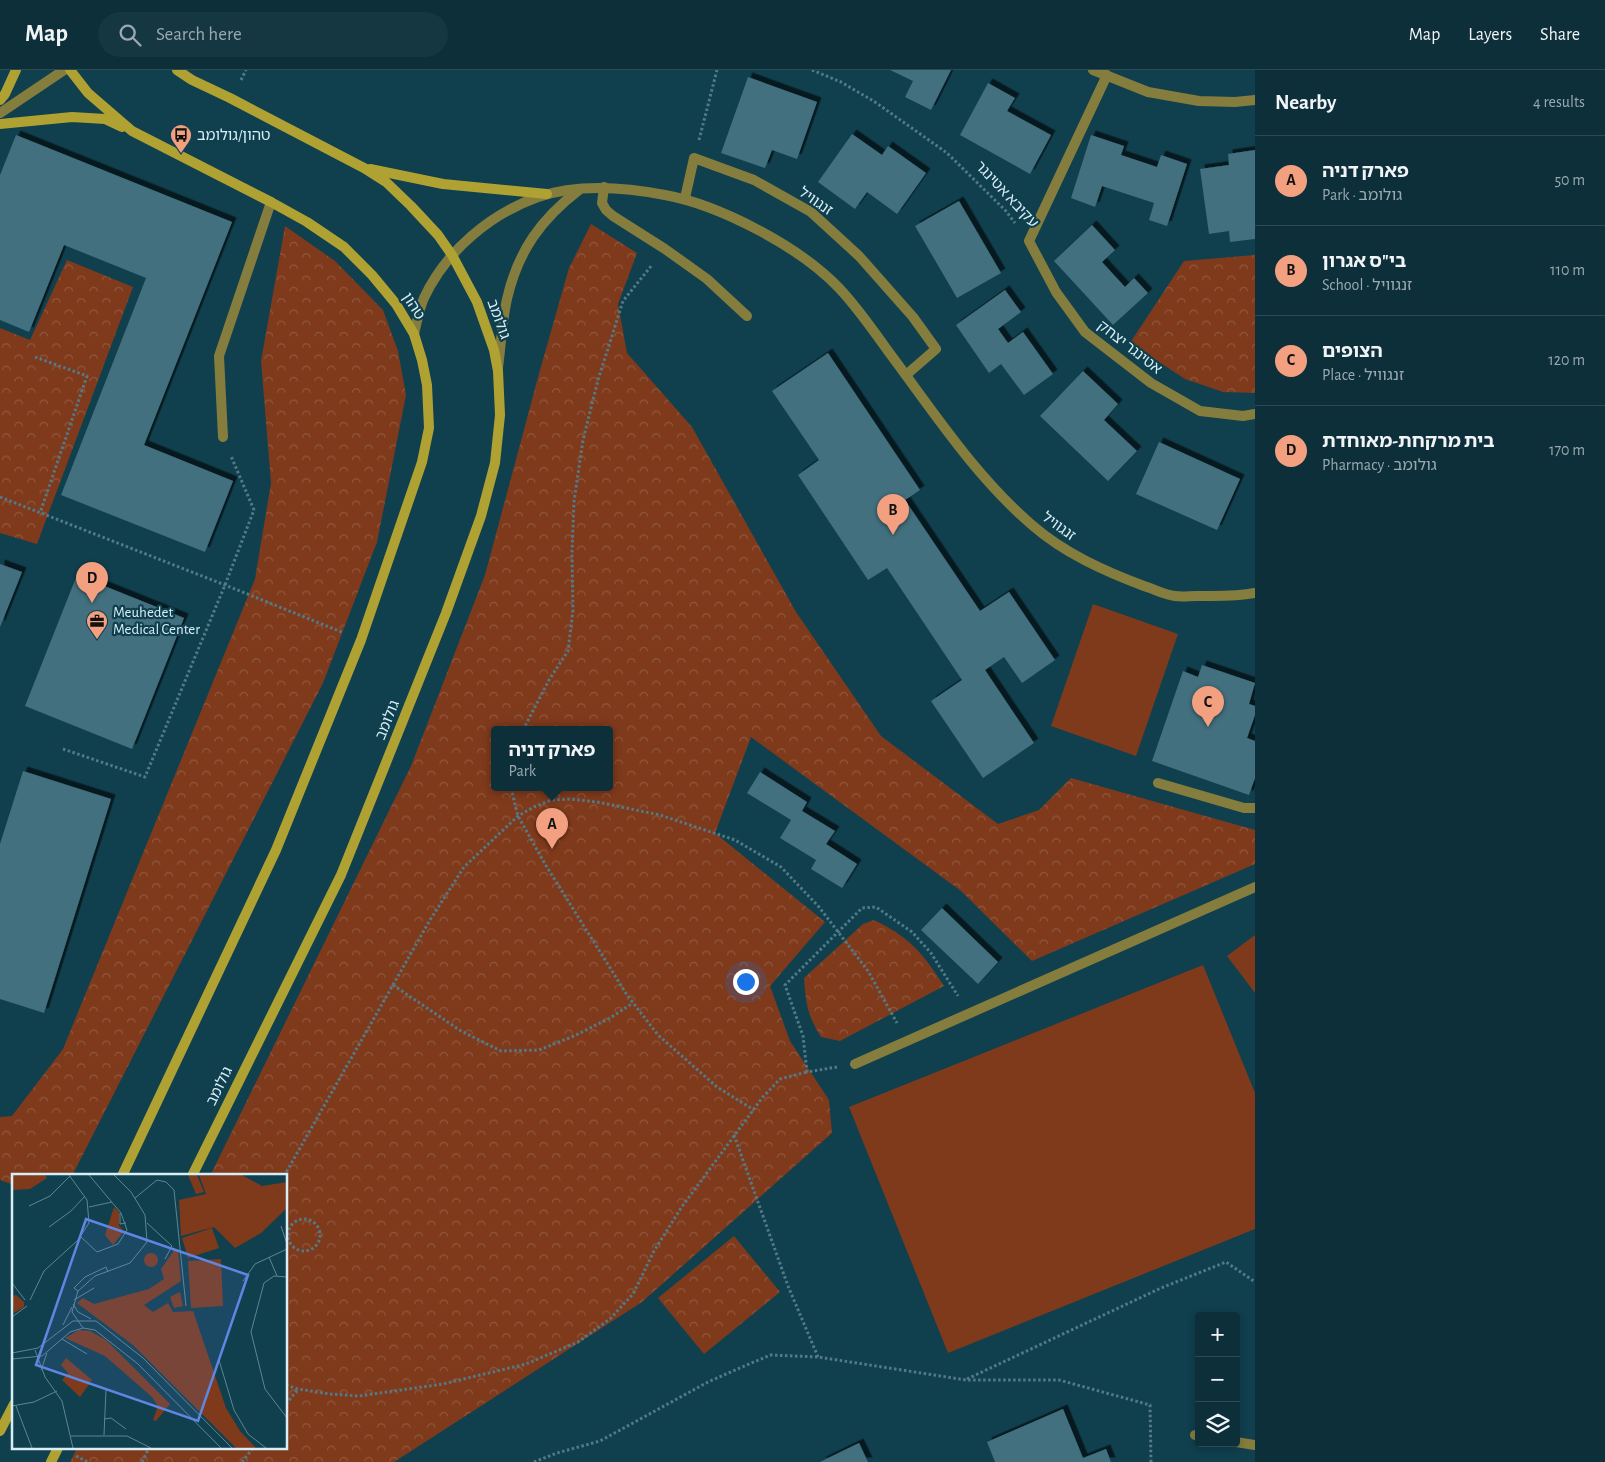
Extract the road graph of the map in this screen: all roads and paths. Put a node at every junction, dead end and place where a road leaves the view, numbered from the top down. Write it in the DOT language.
graph roads {
  1 [pos="16,70"];
  2 [pos="64,70"];
  3 [pos="70,70"];
  4 [pos="177,70"];
  5 [pos="717,70"];
  6 [pos="812,70"];
  7 [pos="1093,70"];
  8 [pos="1107,76"];
  9 [pos="0,100"];
  10 [pos="1255,100"];
  11 [pos="0,113"];
  12 [pos="0,124"];
  13 [pos="132,131"];
  14 [pos="694,158"];
  15 [pos="364,168"];
  16 [pos="604,187"];
  17 [pos="579,190"];
  18 [pos="547,194"];
  19 [pos="685,198"];
  20 [pos="271,202"];
  21 [pos="1029,241"];
  22 [pos="665,249"];
  23 [pos="452,255"];
  24 [pos="747,316"];
  25 [pos="414,334"];
  26 [pos="34,358"];
  27 [pos="498,371"];
  28 [pos="906,375"];
  29 [pos="1255,414"];
  30 [pos="223,437"];
  31 [pos="0,496"];
  32 [pos="40,513"];
  33 [pos="225,585"];
  34 [pos="1255,593"];
  35 [pos="361,640"];
  36 [pos="525,726"];
  37 [pos="63,749"];
  38 [pos="1158,783"];
  39 [pos="512,791"];
  40 [pos="1255,808"];
  41 [pos="518,816"];
  42 [pos="1255,888"];
  43 [pos="837,932"];
  44 [pos="393,985"];
  45 [pos="633,1003"];
  46 [pos="969,1013"];
  47 [pos="907,1041"];
  48 [pos="855,1064"];
  49 [pos="807,1072"];
  50 [pos="754,1110"];
  51 [pos="734,1135"];
  52 [pos="123,1174"];
  53 [pos="193,1174"];
  54 [pos="285,1174"];
  55 [pos="288,1231"];
  56 [pos="288,1235"];
  57 [pos="1255,1282"];
  58 [pos="818,1356"];
  59 [pos="966,1380"];
  60 [pos="288,1386"];
  61 [pos="298,1389"];
  62 [pos="288,1402"];
  63 [pos="12,1408"];
  64 [pos="0,1431"];
  65 [pos="1240,1443"];
  66 [pos="1255,1445"];
  67 [pos="57,1450"];
  68 [pos="148,1450"];
  69 [pos="251,1450"];
  70 [pos="51,1462"];
  71 [pos="142,1462"];
  72 [pos="242,1462"];
  73 [pos="534,1462"];
  74 [pos="1151,1462"];
  1 -- 9 [label="main road"];
  2 -- 11 [label="street"];
  3 -- 13 [label="main road, טהון"];
  4 -- 15 [label="main road"];
  5 -- 14 [label="path"];
  6 -- 21 [label="path, עקיבא אטינגר"];
  7 -- 8 [label="street"];
  8 -- 10 [label="street"];
  8 -- 21 [label="street, עקיבא אטינגר"];
  12 -- 13 [label="main road"];
  13 -- 20 [label="main road, טהון"];
  14 -- 19 [label="street"];
  14 -- 28 [label="street, זנגוויל"];
  15 -- 18 [label="main road"];
  15 -- 23 [label="main road"];
  16 -- 17 [label="street, זנגוויל"];
  16 -- 19 [label="street, זנגוויל"];
  16 -- 22 [label="street"];
  17 -- 18 [label="street, זנגוויל"];
  17 -- 27 [label="street"];
  18 -- 23 [label="street, זנגוויל"];
  19 -- 28 [label="street, זנגוויל"];
  20 -- 25 [label="main road, טהון"];
  20 -- 30 [label="street"];
  21 -- 29 [label="street, אטינגר יצחק"];
  22 -- 24 [label="street"];
  22 -- 36 [label="path"];
  23 -- 25 [label="street, טהון"];
  23 -- 27 [label="main road, גולומב"];
  25 -- 35 [label="main road"];
  26 -- 32 [label="path"];
  27 -- 53 [label="main road, גולומב"];
  28 -- 34 [label="street, זנגוויל"];
  30 -- 33 [label="path"];
  31 -- 32 [label="path"];
  32 -- 33 [label="path"];
  33 -- 35 [label="path"];
  33 -- 37 [label="path"];
  35 -- 52 [label="main road"];
  38 -- 40 [label="street"];
  39 -- 41 [label="path"];
  41 -- 43 [label="path"];
  41 -- 44 [label="path"];
  41 -- 45 [label="path"];
  42 -- 46 [label="street"];
  43 -- 46 [label="path"];
  43 -- 47 [label="path"];
  43 -- 49 [label="path"];
  44 -- 45 [label="path"];
  44 -- 54 [label="path"];
  45 -- 50 [label="path"];
  46 -- 47 [label="street"];
  47 -- 48 [label="street"];
  48 -- 49 [label="path"];
  49 -- 50 [label="path"];
  50 -- 51 [label="path"];
  51 -- 58 [label="path"];
  51 -- 61 [label="path"];
  55 -- 56 [label="path"];
  57 -- 59 [label="path"];
  58 -- 59 [label="path"];
  58 -- 73 [label="path"];
  59 -- 74 [label="path"];
  60 -- 61 [label="path"];
  61 -- 62 [label="path"];
  63 -- 64 [label="main road"];
  65 -- 66 [label="street"];
  67 -- 70 [label="main road"];
  68 -- 71 [label="path"];
  69 -- 72 [label="path"];
}
